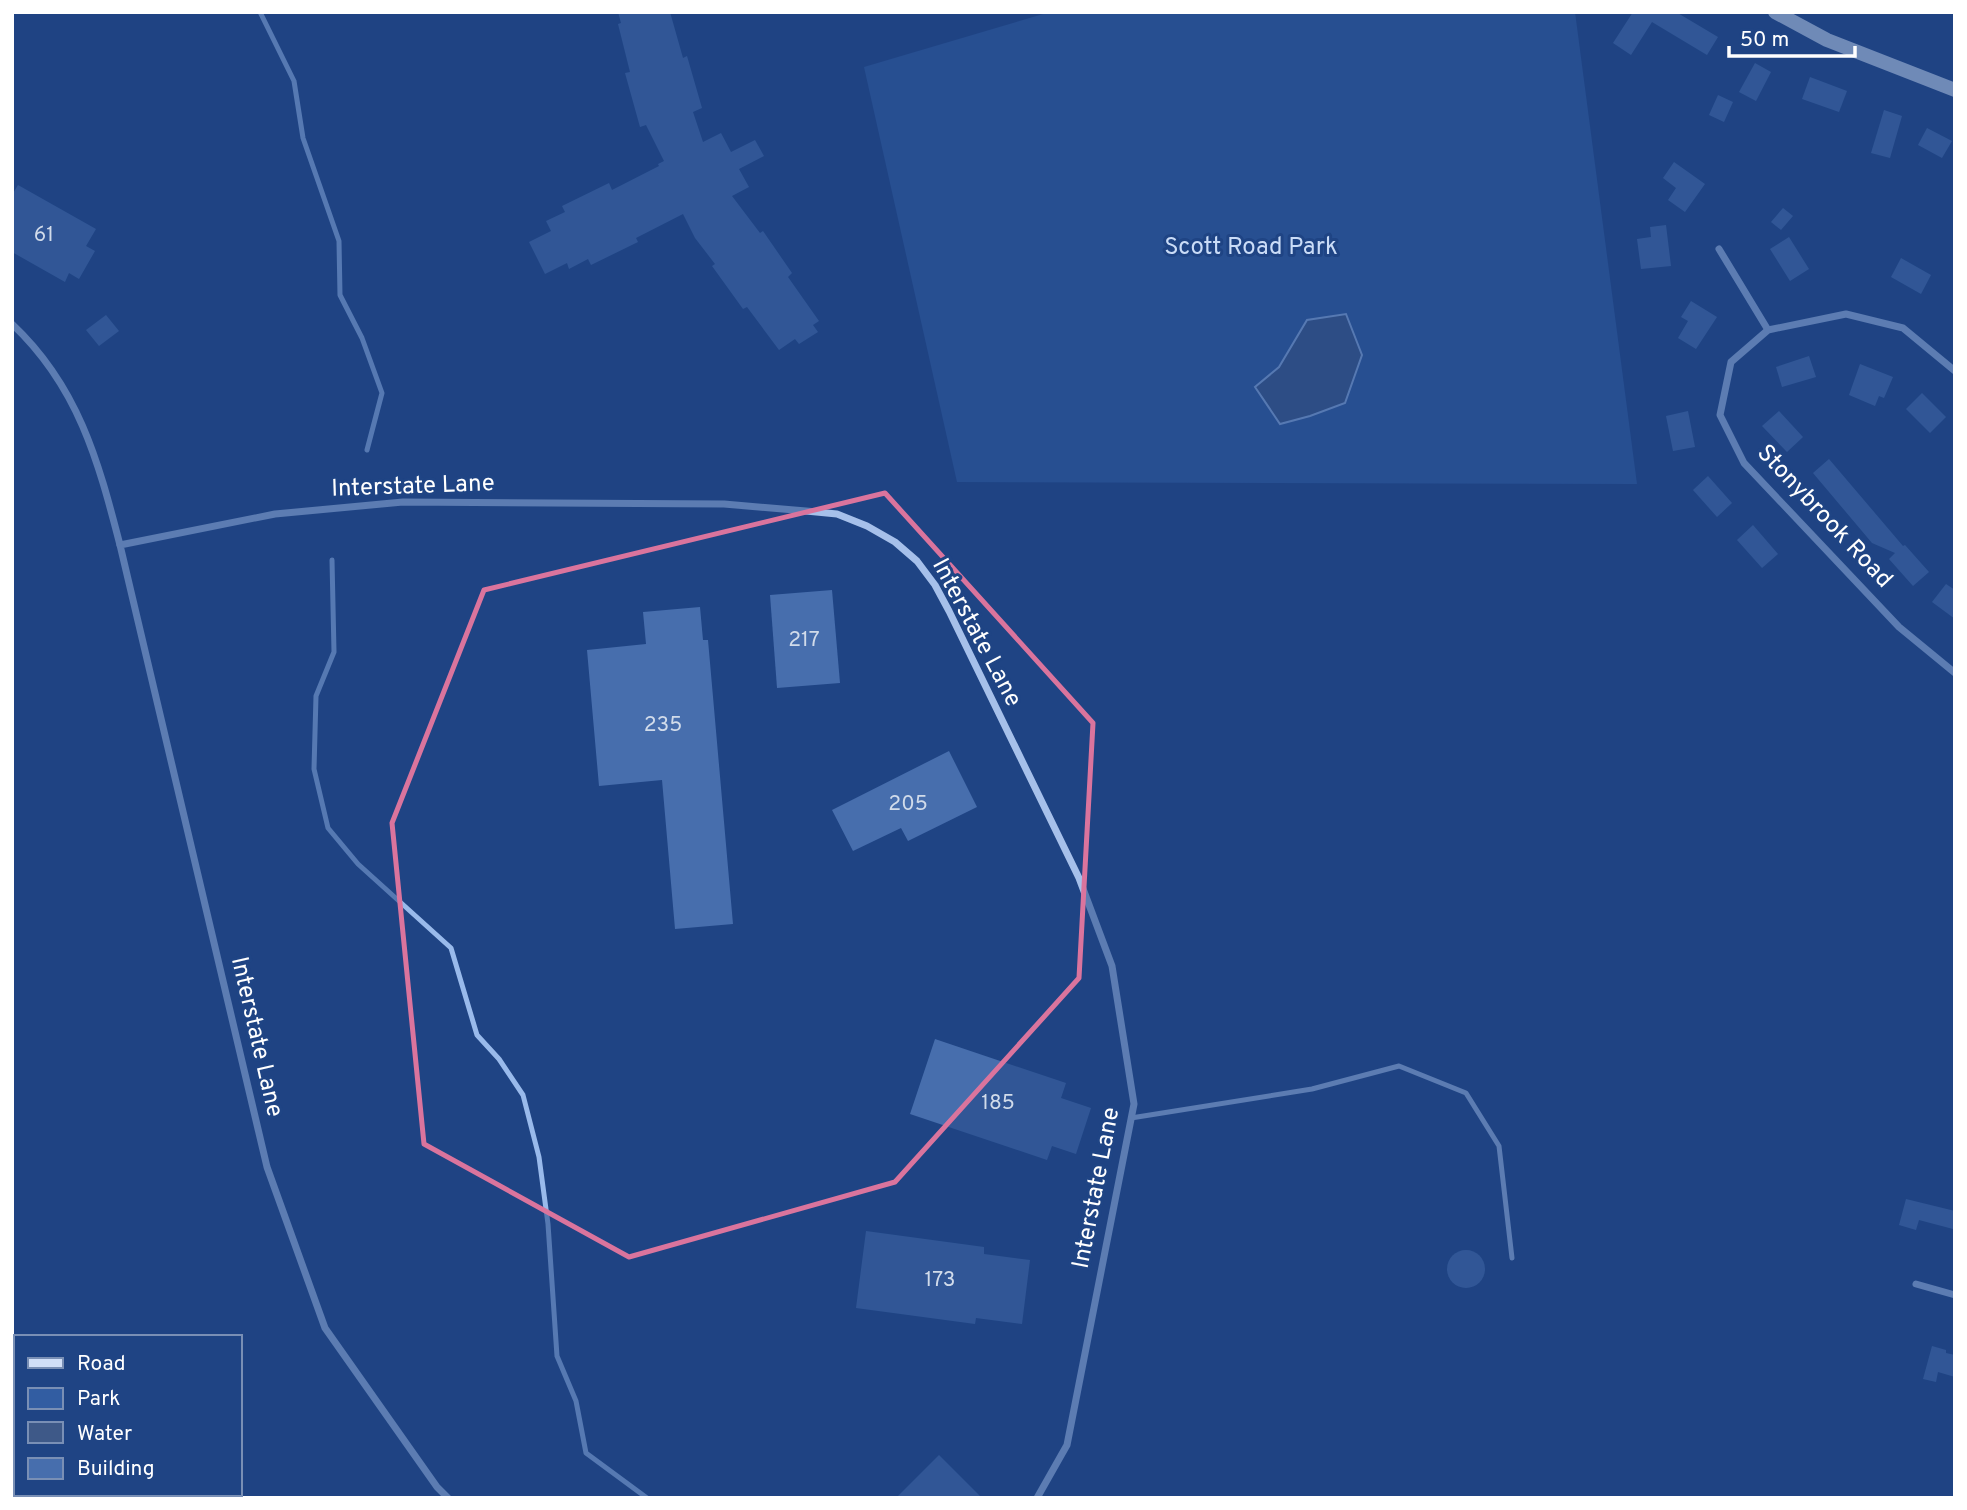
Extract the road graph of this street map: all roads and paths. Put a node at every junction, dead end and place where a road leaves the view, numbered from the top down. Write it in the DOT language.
graph roads {
  1 [pos="1775,12"];
  2 [pos="1955,90"];
  3 [pos="1719,250"];
  4 [pos="12,324"];
  5 [pos="1768,330"];
  6 [pos="1955,371"];
  7 [pos="120,545"];
  8 [pos="1955,673"];
  9 [pos="1131,1118"];
  10 [pos="1512,1258"];
  11 [pos="1916,1284"];
  12 [pos="1955,1295"];
  13 [pos="448,1498"];
  14 [pos="1037,1498"];
  1 -- 2 [label="main road"];
  3 -- 5 [label="street"];
  4 -- 7 [label="street, Interstate Lane"];
  5 -- 6 [label="street, Stonybrook Road"];
  5 -- 8 [label="street, Stonybrook Road"];
  7 -- 9 [label="street, Interstate Lane"];
  7 -- 13 [label="street, Interstate Lane"];
  9 -- 10 [label="lane"];
  9 -- 14 [label="street, Interstate Lane"];
  11 -- 12 [label="street"];
}
